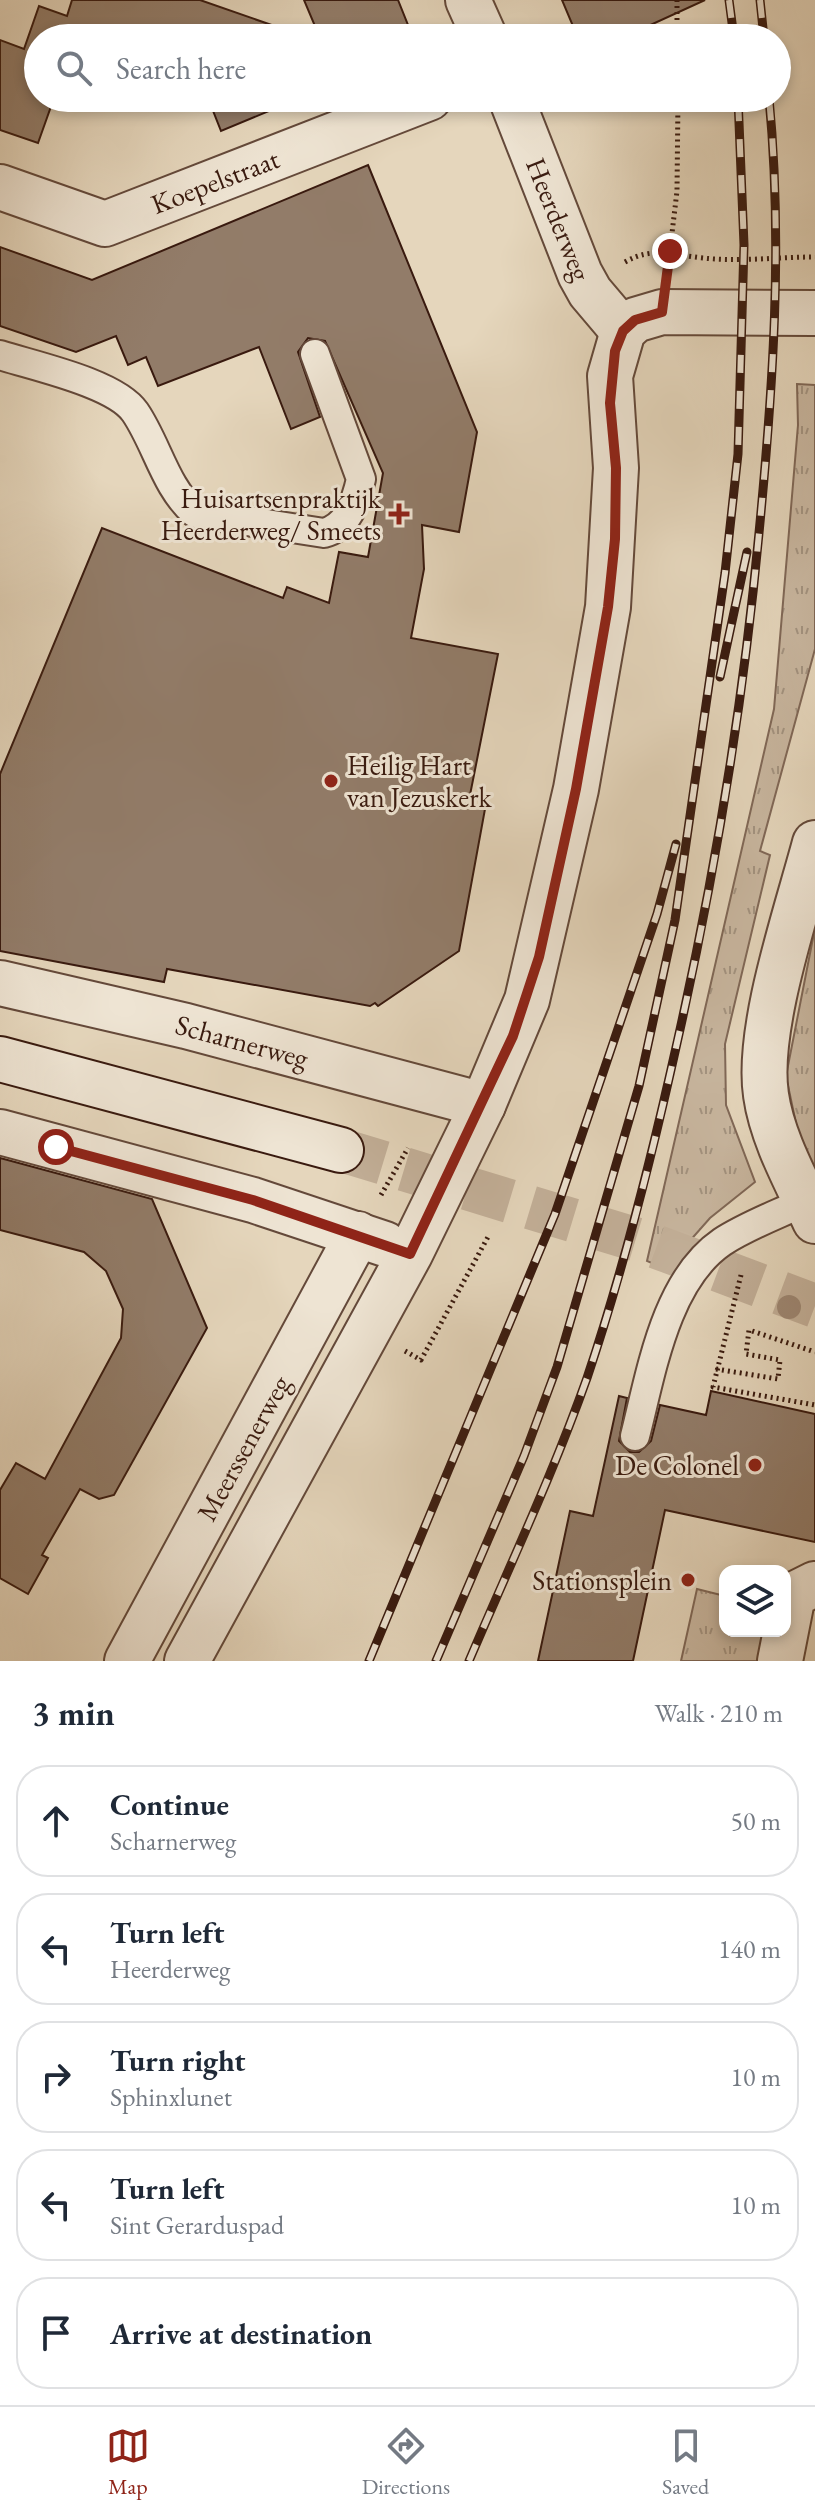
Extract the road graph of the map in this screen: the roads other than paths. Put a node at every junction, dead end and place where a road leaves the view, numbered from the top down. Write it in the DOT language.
graph roads {
  1 [pos="468,0"];
  2 [pos="479,24"];
  3 [pos="393,112"];
  4 [pos="517,112"];
  5 [pos="0,187"];
  6 [pos="815,313"];
  7 [pos="623,331"];
  8 [pos="315,354"];
  9 [pos="0,355"];
  10 [pos="813,857"];
  11 [pos="0,983"];
  12 [pos="0,1059"];
  13 [pos="483,1105"];
  14 [pos="0,1132"];
  15 [pos="341,1150"];
  16 [pos="810,1211"];
  17 [pos="358,1234"];
  18 [pos="410,1254"];
  19 [pos="635,1436"];
  20 [pos="815,1584"];
  21 [pos="127,1661"];
  22 [pos="187,1661"];
  23 [pos="780,1661"];
  1 -- 2 [label="street"];
  3 -- 5 [label="street, Koepelstraat"];
  4 -- 7 [label="street, Heerderweg"];
  6 -- 7 [label="street"];
  7 -- 13 [label="street"];
  8 -- 9 [label="lane"];
  10 -- 16 [label="street"];
  11 -- 13 [label="street, Scharnerweg"];
  12 -- 15 [label="street"];
  13 -- 18 [label="street"];
  14 -- 17 [label="street"];
  16 -- 19 [label="lane"];
  17 -- 18 [label="street"];
  17 -- 21 [label="street, Meerssenerweg"];
  18 -- 22 [label="street, Meerssenerweg"];
  20 -- 23 [label="street"];
}
